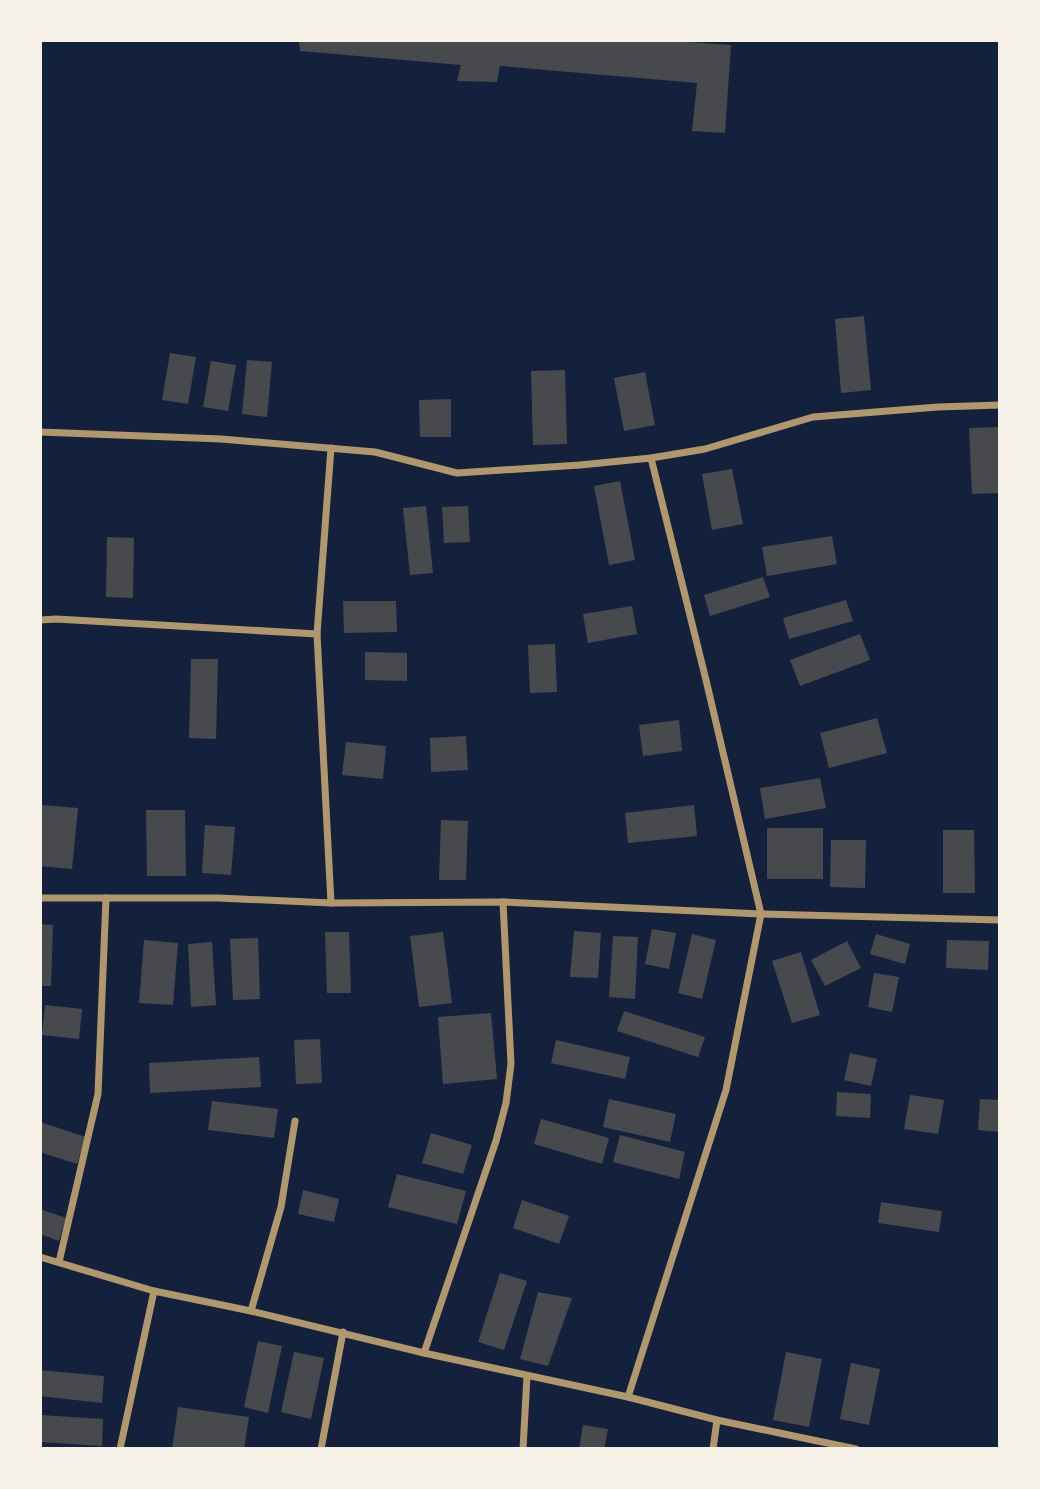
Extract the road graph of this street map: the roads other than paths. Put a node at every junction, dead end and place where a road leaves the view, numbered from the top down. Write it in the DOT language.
graph roads {
  1 [pos="1000,405"];
  2 [pos="40,432"];
  3 [pos="331,448"];
  4 [pos="650,458"];
  5 [pos="40,620"];
  6 [pos="317,634"];
  7 [pos="40,898"];
  8 [pos="106,898"];
  9 [pos="331,902"];
  10 [pos="503,902"];
  11 [pos="761,914"];
  12 [pos="1000,920"];
  13 [pos="295,1121"];
  14 [pos="40,1257"];
  15 [pos="59,1262"];
  16 [pos="154,1291"];
  17 [pos="251,1311"];
  18 [pos="343,1332"];
  19 [pos="424,1353"];
  20 [pos="527,1376"];
  21 [pos="628,1397"];
  22 [pos="717,1420"];
  23 [pos="120,1449"];
  24 [pos="321,1449"];
  25 [pos="523,1449"];
  26 [pos="713,1449"];
  27 [pos="856,1449"];
  1 -- 4 [label="street"];
  2 -- 3 [label="street"];
  3 -- 4 [label="street"];
  3 -- 6 [label="street"];
  4 -- 11 [label="street"];
  5 -- 6 [label="street"];
  6 -- 9 [label="street"];
  7 -- 8 [label="street"];
  8 -- 9 [label="street"];
  8 -- 15 [label="street"];
  9 -- 10 [label="street"];
  10 -- 11 [label="street"];
  10 -- 19 [label="street"];
  11 -- 12 [label="street"];
  11 -- 21 [label="street"];
  13 -- 17 [label="street"];
  14 -- 15 [label="street"];
  15 -- 16 [label="street"];
  16 -- 17 [label="street"];
  16 -- 23 [label="street"];
  17 -- 18 [label="street"];
  18 -- 19 [label="street"];
  18 -- 24 [label="street"];
  19 -- 20 [label="street"];
  20 -- 21 [label="street"];
  20 -- 25 [label="street"];
  21 -- 22 [label="street"];
  22 -- 26 [label="street"];
  22 -- 27 [label="street"];
}
